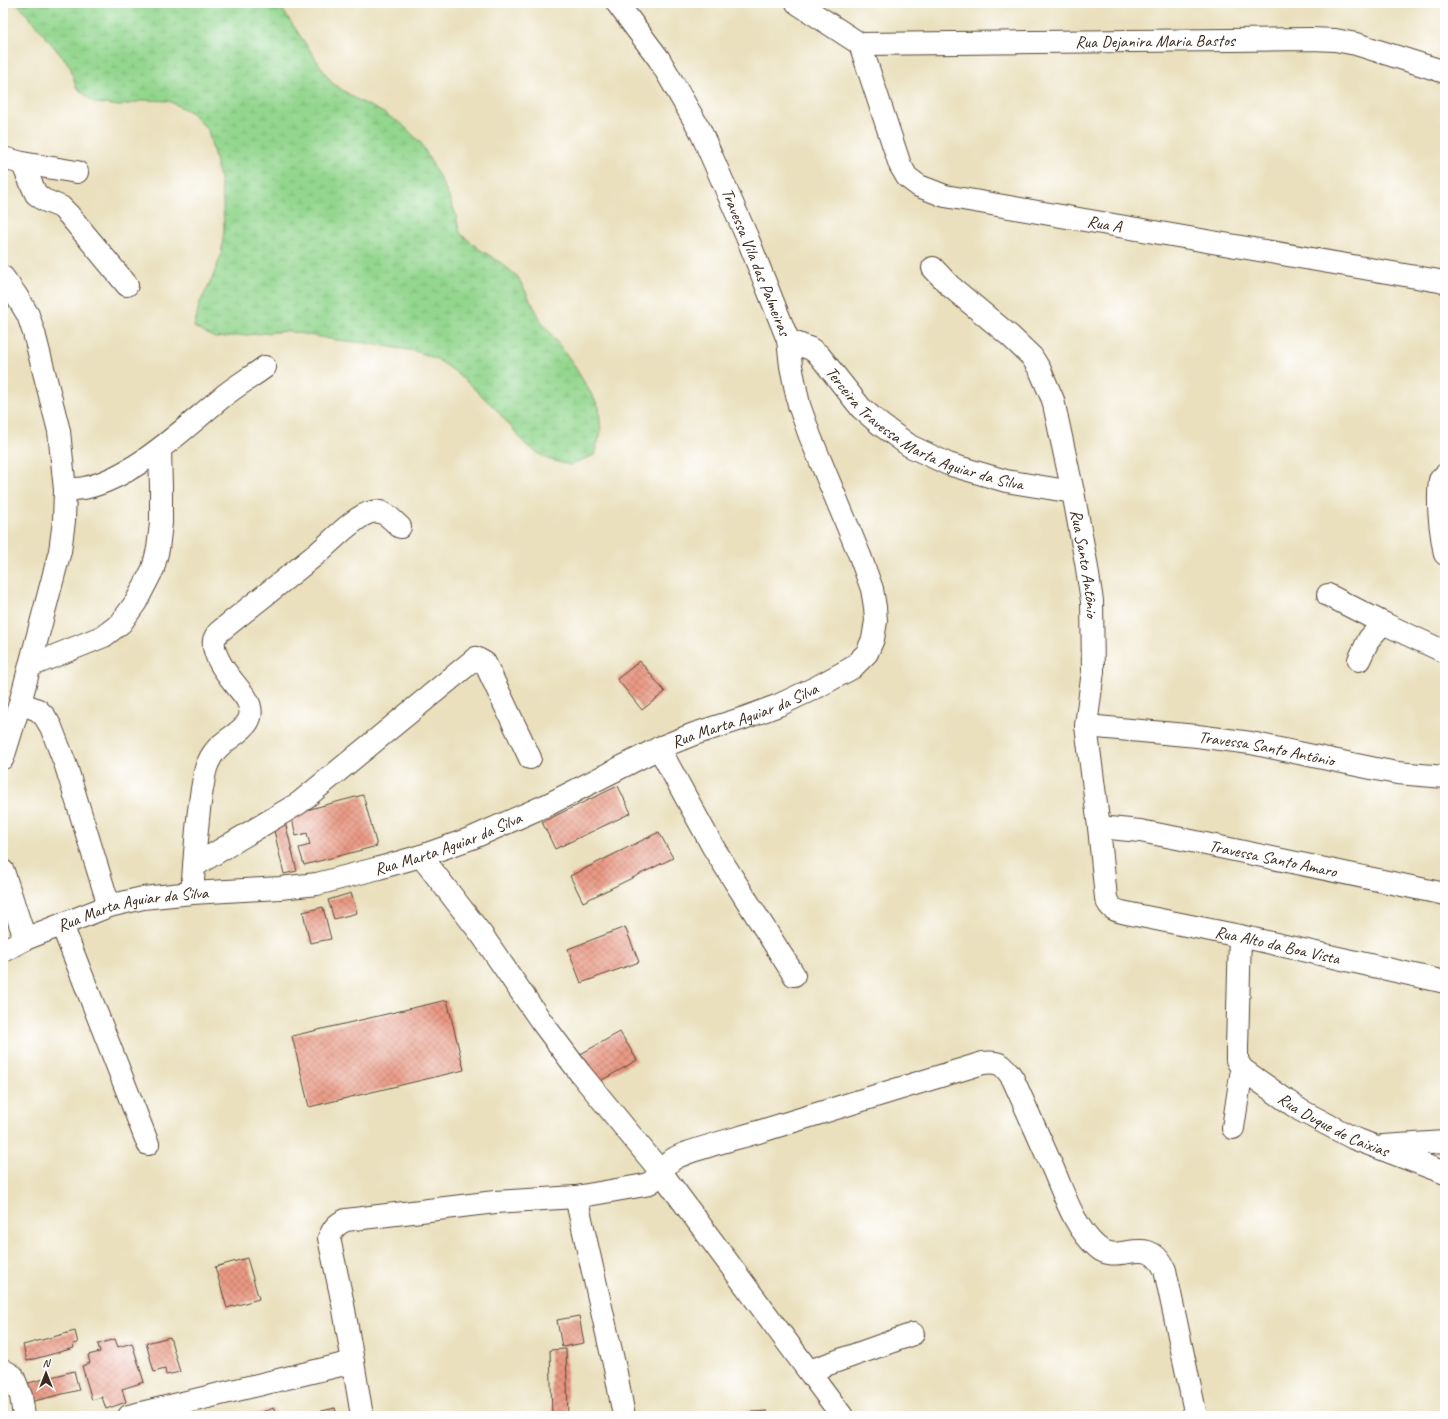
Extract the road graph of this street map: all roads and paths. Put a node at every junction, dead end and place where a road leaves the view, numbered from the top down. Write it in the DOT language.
graph roads {
  1 [pos="617,3"];
  2 [pos="797,3"];
  3 [pos="860,44"];
  4 [pos="1445,72"];
  5 [pos="12,161"];
  6 [pos="77,172"];
  7 [pos="933,268"];
  8 [pos="3,277"];
  9 [pos="1445,282"];
  10 [pos="127,285"];
  11 [pos="788,340"];
  12 [pos="265,367"];
  13 [pos="160,449"];
  14 [pos="1445,475"];
  15 [pos="65,490"];
  16 [pos="1073,492"];
  17 [pos="400,528"];
  18 [pos="1445,554"];
  19 [pos="1328,595"];
  20 [pos="1383,623"];
  21 [pos="1445,652"];
  22 [pos="867,653"];
  23 [pos="1359,660"];
  24 [pos="30,666"];
  25 [pos="20,703"];
  26 [pos="1086,726"];
  27 [pos="659,748"];
  28 [pos="3,758"];
  29 [pos="530,758"];
  30 [pos="1445,777"];
  31 [pos="1099,827"];
  32 [pos="421,856"];
  33 [pos="194,866"];
  34 [pos="3,871"];
  35 [pos="192,893"];
  36 [pos="1445,894"];
  37 [pos="109,906"];
  38 [pos="1110,908"];
  39 [pos="62,925"];
  40 [pos="1240,936"];
  41 [pos="25,940"];
  42 [pos="3,951"];
  43 [pos="794,975"];
  44 [pos="1445,982"];
  45 [pos="1240,1063"];
  46 [pos="1233,1128"];
  47 [pos="1445,1142"];
  48 [pos="148,1144"];
  49 [pos="1376,1146"];
  50 [pos="661,1172"];
  51 [pos="1445,1173"];
  52 [pos="576,1197"];
  53 [pos="913,1334"];
  54 [pos="353,1362"];
  55 [pos="3,1370"];
  56 [pos="808,1371"];
  57 [pos="24,1416"];
  58 [pos="129,1416"];
  59 [pos="362,1416"];
  60 [pos="624,1416"];
  61 [pos="842,1416"];
  62 [pos="1196,1416"];
  1 -- 11 [label="street, Travessa Vila das Palmeiras"];
  2 -- 3 [label="street"];
  3 -- 4 [label="street, Rua Dejanira Maria Bastos"];
  3 -- 9 [label="street, Rua A"];
  5 -- 6 [label="street"];
  5 -- 10 [label="street"];
  7 -- 16 [label="street, Rua Santo Antônio"];
  8 -- 15 [label="street"];
  11 -- 16 [label="street, Terceira Travessa Marta Aguiar da Silva"];
  11 -- 22 [label="street, Travessa Vila das Palmeiras"];
  12 -- 13 [label="street"];
  13 -- 15 [label="street"];
  13 -- 24 [label="street"];
  14 -- 18 [label="street"];
  15 -- 24 [label="street"];
  16 -- 26 [label="street, Rua Santo Antônio"];
  17 -- 33 [label="street"];
  19 -- 20 [label="street"];
  20 -- 21 [label="street"];
  20 -- 23 [label="street"];
  22 -- 27 [label="street, Rua Marta Aguiar da Silva"];
  24 -- 25 [label="street"];
  25 -- 28 [label="street"];
  25 -- 37 [label="street"];
  26 -- 30 [label="street, Travessa Santo Antônio"];
  26 -- 31 [label="street, Rua Santo Antônio"];
  27 -- 32 [label="street, Rua Marta Aguiar da Silva"];
  27 -- 43 [label="street"];
  29 -- 33 [label="street"];
  31 -- 36 [label="street, Travessa Santo Amaro"];
  31 -- 38 [label="street, Rua Santo Antônio"];
  32 -- 35 [label="street, Rua Marta Aguiar da Silva"];
  32 -- 50 [label="street"];
  33 -- 35 [label="street"];
  34 -- 41 [label="street"];
  35 -- 37 [label="street, Rua Marta Aguiar da Silva"];
  37 -- 39 [label="street, Rua Marta Aguiar da Silva"];
  38 -- 40 [label="street, Rua Alto da Boa Vista"];
  39 -- 41 [label="street, Rua Marta Aguiar da Silva"];
  39 -- 48 [label="street"];
  40 -- 44 [label="street, Rua Alto da Boa Vista"];
  40 -- 45 [label="street"];
  41 -- 42 [label="street, Rua Marta Aguiar da Silva"];
  45 -- 46 [label="street"];
  45 -- 49 [label="street, Rua Duque de Caixias"];
  47 -- 49 [label="street"];
  49 -- 51 [label="street, Rua Duque de Caixias"];
  50 -- 52 [label="street"];
  50 -- 56 [label="street"];
  50 -- 62 [label="street"];
  52 -- 54 [label="street"];
  52 -- 60 [label="street"];
  53 -- 56 [label="street"];
  54 -- 58 [label="street"];
  54 -- 59 [label="street"];
  55 -- 57 [label="street"];
  56 -- 61 [label="street"];
}
